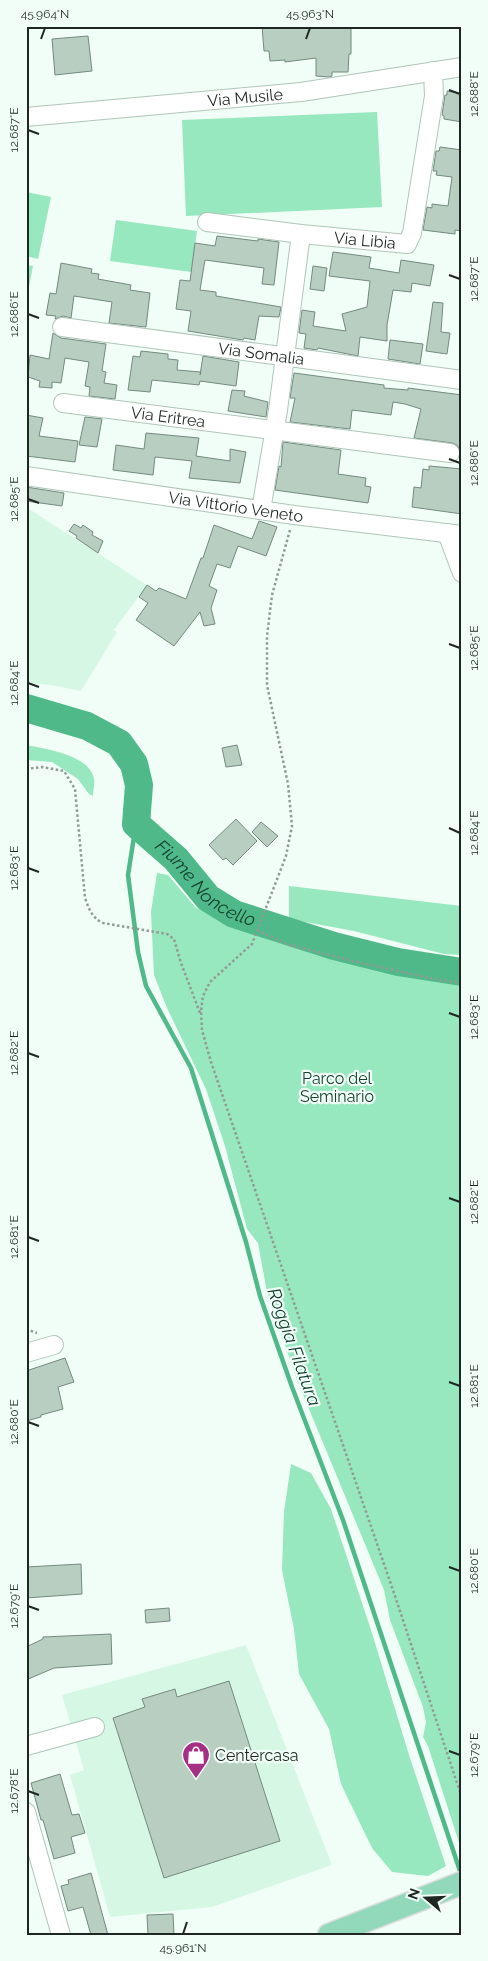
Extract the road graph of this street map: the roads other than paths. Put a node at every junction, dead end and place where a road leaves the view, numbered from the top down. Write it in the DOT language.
graph roads {
  1 [pos="462,67"];
  2 [pos="433,71"];
  3 [pos="26,117"];
  4 [pos="208,222"];
  5 [pos="301,234"];
  6 [pos="62,327"];
  7 [pos="285,356"];
  8 [pos="462,380"];
  9 [pos="63,403"];
  10 [pos="274,430"];
  11 [pos="450,453"];
  12 [pos="26,476"];
  13 [pos="261,510"];
  14 [pos="455,534"];
  15 [pos="462,573"];
  16 [pos="54,1345"];
  17 [pos="26,1353"];
  18 [pos="95,1727"];
  19 [pos="26,1746"];
  20 [pos="26,1812"];
  21 [pos="462,1883"];
  22 [pos="61,1935"];
  23 [pos="329,1935"];
  1 -- 2 [label="street, Via Musile"];
  2 -- 3 [label="street, Via Musile"];
  2 -- 5 [label="street, Via Libia"];
  4 -- 5 [label="street, Via Libia"];
  5 -- 7 [label="street"];
  6 -- 7 [label="street, Via Somalia"];
  7 -- 8 [label="street, Via Somalia"];
  7 -- 10 [label="street"];
  9 -- 10 [label="street, Via Eritrea"];
  10 -- 11 [label="street, Via Eritrea"];
  10 -- 13 [label="street"];
  12 -- 13 [label="street, Via Vittorio Veneto"];
  13 -- 14 [label="street, Via Vittorio Veneto"];
  14 -- 15 [label="street"];
  16 -- 17 [label="street"];
  18 -- 19 [label="street"];
  20 -- 22 [label="street"];
  21 -- 23 [label="main road"];
}
